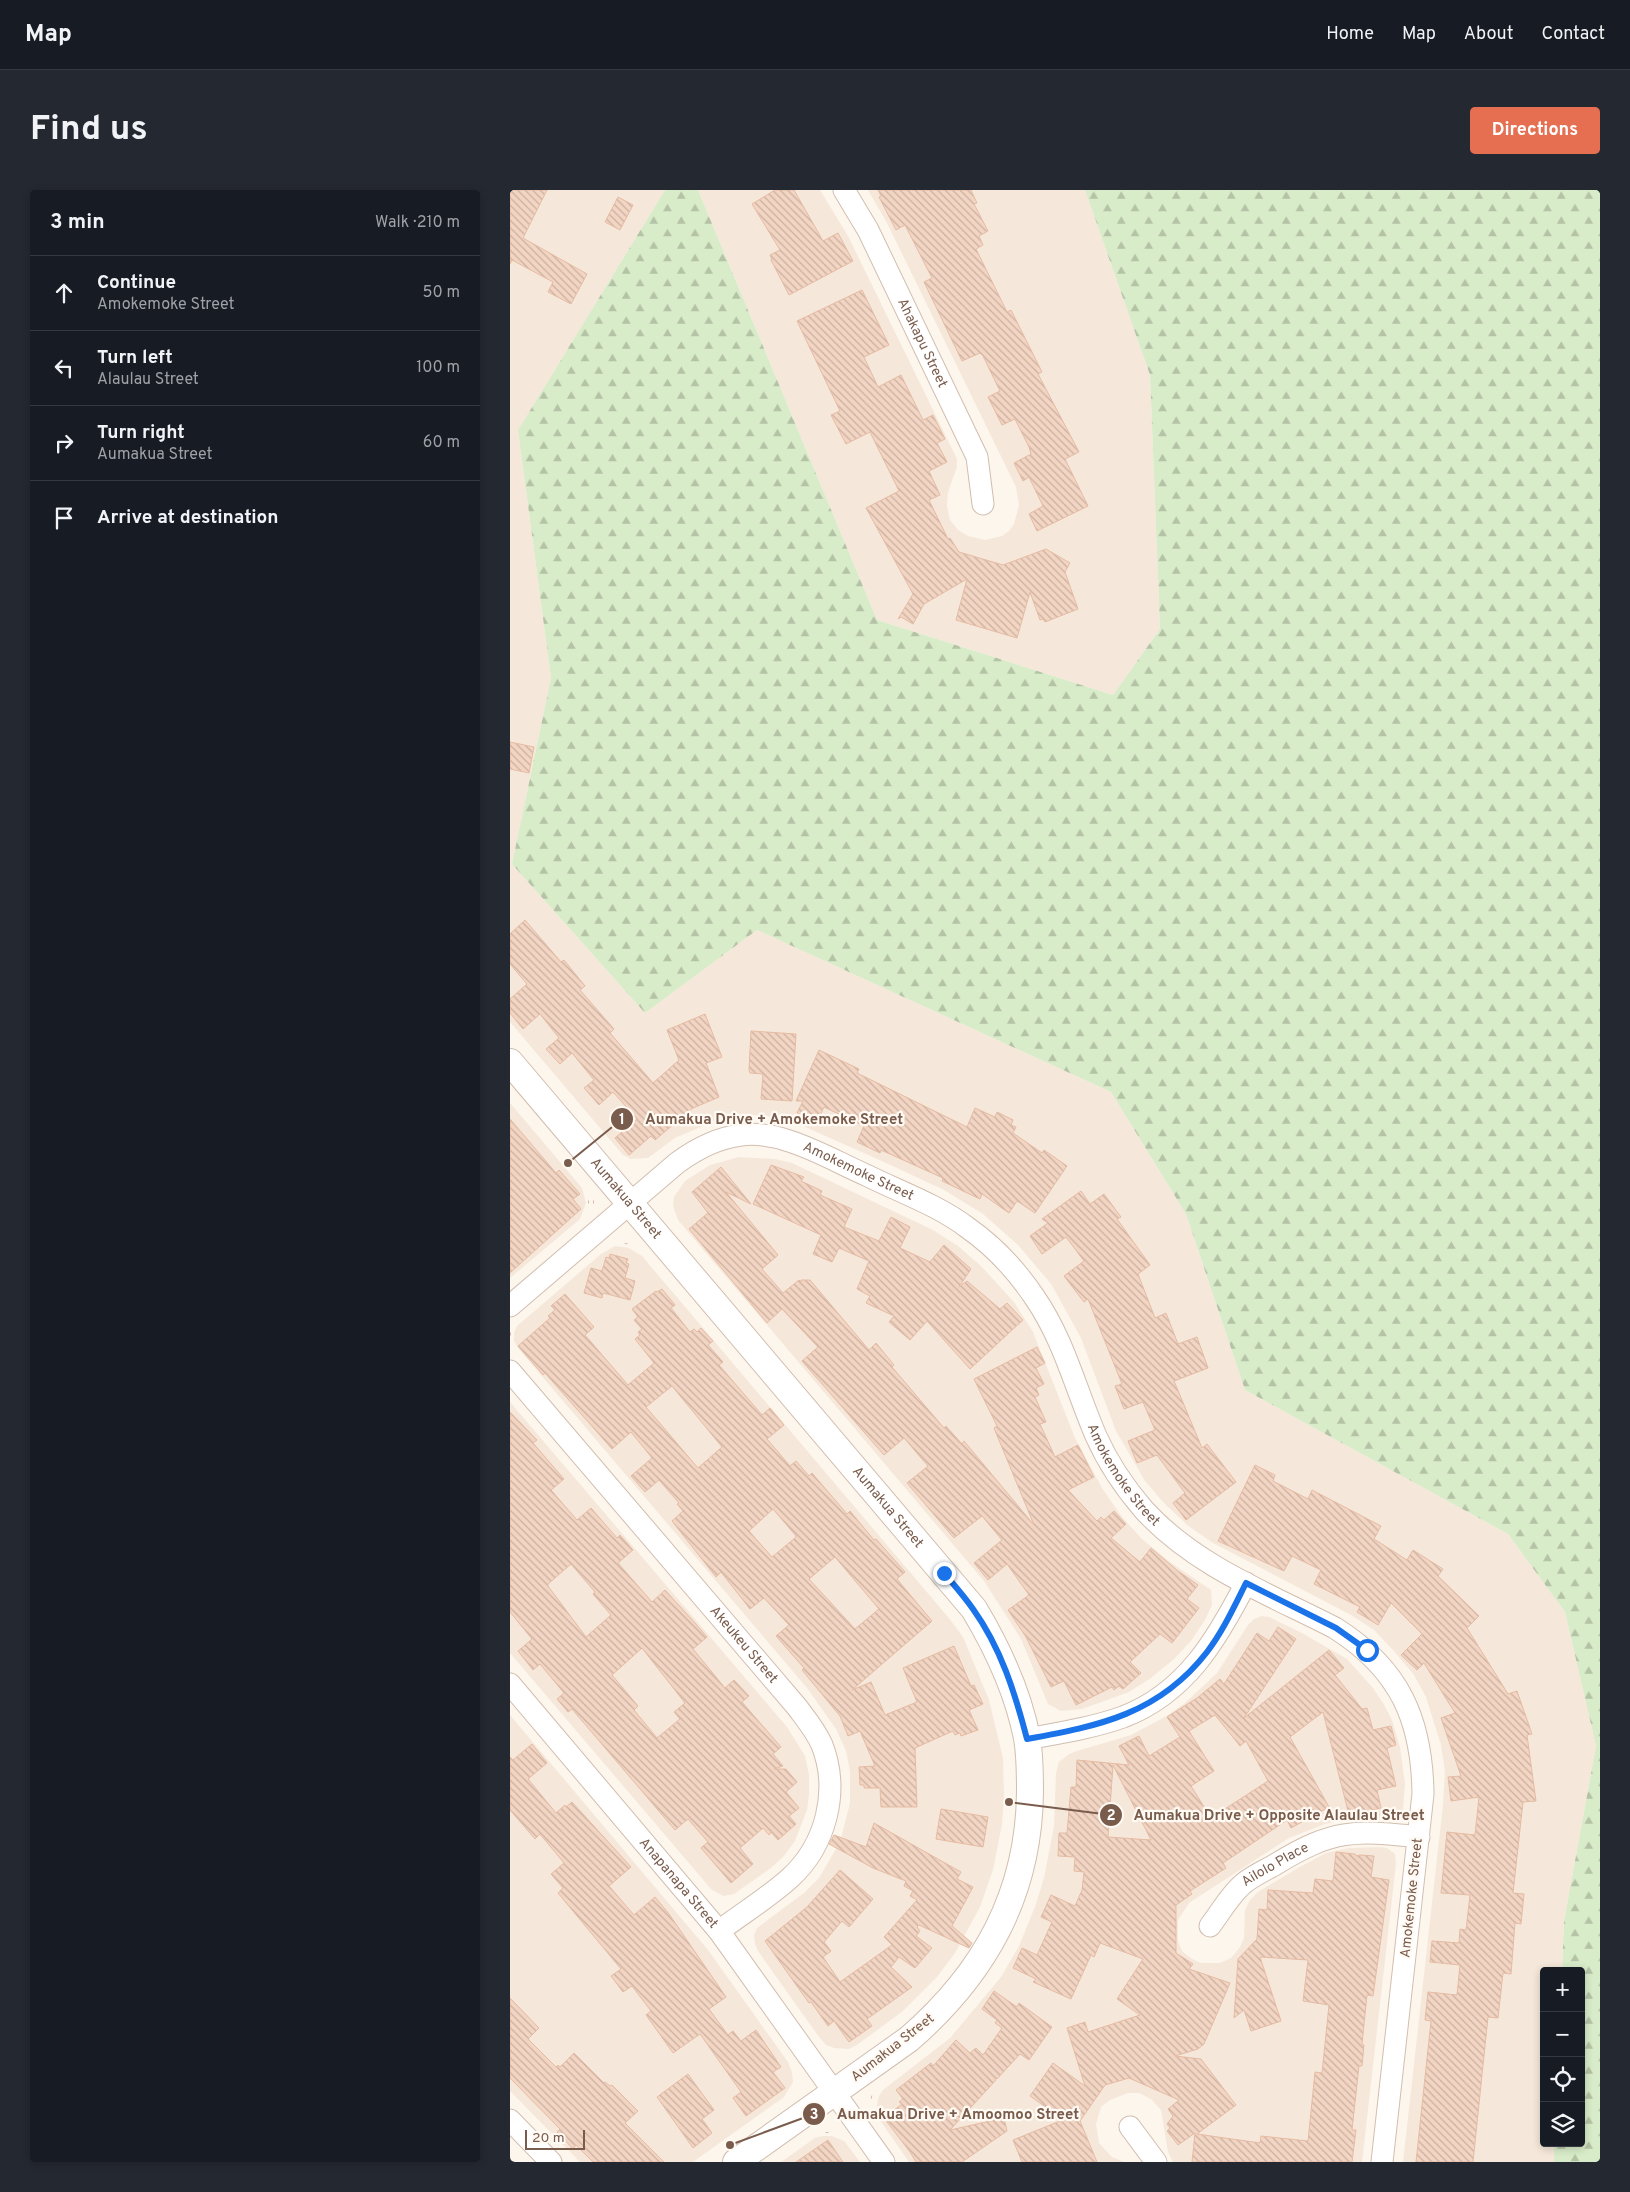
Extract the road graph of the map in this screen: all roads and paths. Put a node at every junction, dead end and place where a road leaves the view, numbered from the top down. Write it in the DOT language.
graph roads {
  1 [pos="844,190"];
  2 [pos="983,504"];
  3 [pos="510,1062"];
  4 [pos="588,1202"];
  5 [pos="594,1202"];
  6 [pos="630,1203"];
  7 [pos="510,1306"];
  8 [pos="510,1371"];
  9 [pos="1246,1583"];
  10 [pos="510,1684"];
  11 [pos="1027,1739"];
  12 [pos="1419,1837"];
  13 [pos="1210,1926"];
  14 [pos="719,1930"];
  15 [pos="834,2092"];
  16 [pos="510,2120"];
  17 [pos="1130,2127"];
  18 [pos="551,2162"];
  19 [pos="736,2162"];
  20 [pos="884,2162"];
  21 [pos="1156,2162"];
  22 [pos="1382,2162"];
  1 -- 2 [label="street, Ahakapu Street"];
  3 -- 6 [label="street, Aumakua Street"];
  4 -- 5 [label="path"];
  6 -- 7 [label="street, Amokemoke Street"];
  6 -- 9 [label="street, Amokemoke Street"];
  6 -- 11 [label="street, Aumakua Street"];
  8 -- 14 [label="street, Akeukeu Street"];
  9 -- 11 [label="street"];
  9 -- 12 [label="street, Amokemoke Street"];
  10 -- 14 [label="street, Anapanapa Street"];
  11 -- 15 [label="street, Aumakua Street"];
  12 -- 13 [label="street, Ailolo Place"];
  12 -- 22 [label="street, Amokemoke Street"];
  14 -- 15 [label="street, Anapanapa Street"];
  15 -- 19 [label="street, Aumakua Street"];
  15 -- 20 [label="street"];
  16 -- 18 [label="street"];
  17 -- 21 [label="street"];
}
